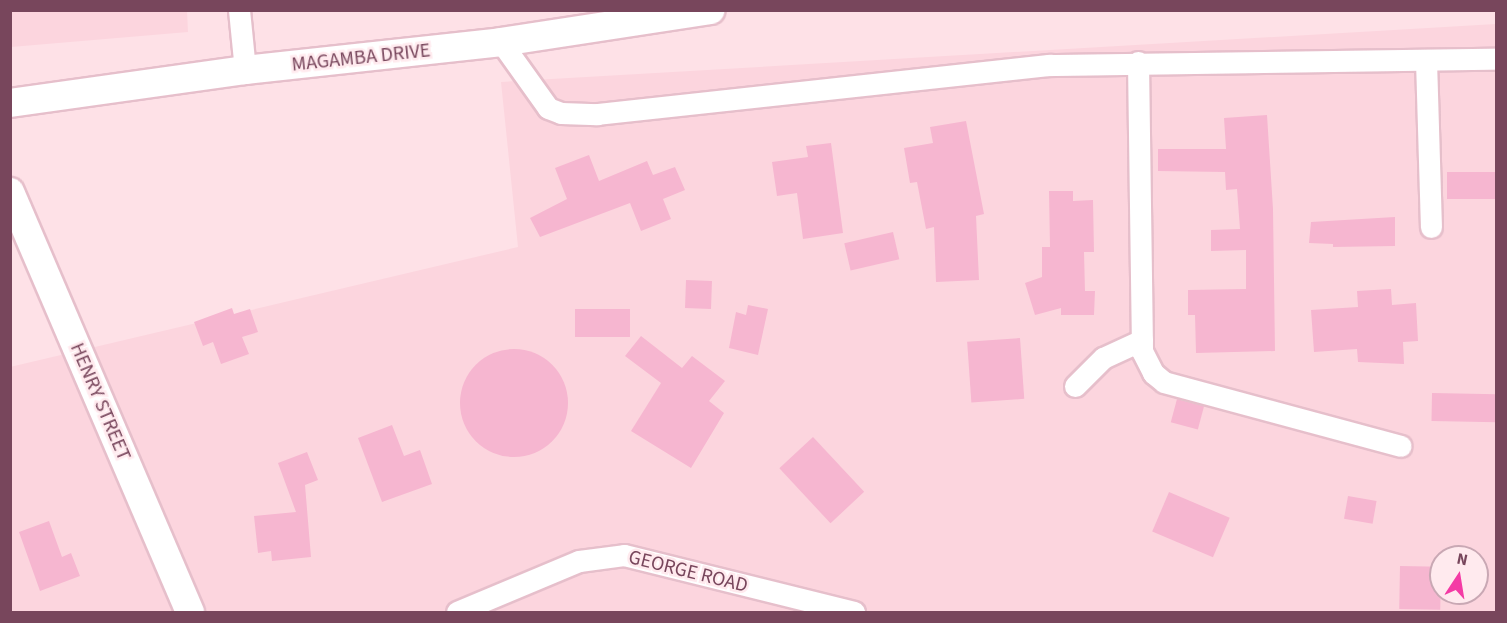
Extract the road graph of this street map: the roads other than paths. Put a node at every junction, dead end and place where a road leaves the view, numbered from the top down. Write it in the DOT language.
graph roads {
  1 [pos="239,10"];
  2 [pos="711,10"];
  3 [pos="501,42"];
  4 [pos="1497,59"];
  5 [pos="1426,60"];
  6 [pos="1138,62"];
  7 [pos="245,70"];
  8 [pos="10,103"];
  9 [pos="10,192"];
  10 [pos="1431,227"];
  11 [pos="1142,340"];
  12 [pos="1075,386"];
  13 [pos="1401,446"];
  14 [pos="190,612"];
  15 [pos="457,612"];
  16 [pos="854,612"];
  1 -- 7 [label="street"];
  2 -- 3 [label="street, MAGAMBA DRIVE"];
  3 -- 6 [label="street"];
  3 -- 7 [label="street, MAGAMBA DRIVE"];
  4 -- 5 [label="street"];
  5 -- 6 [label="street"];
  5 -- 10 [label="street"];
  6 -- 11 [label="street"];
  7 -- 8 [label="street, MAGAMBA DRIVE"];
  9 -- 14 [label="street, HENRY STREET"];
  11 -- 12 [label="street"];
  11 -- 13 [label="street"];
  15 -- 16 [label="street, GEORGE ROAD"];
}
